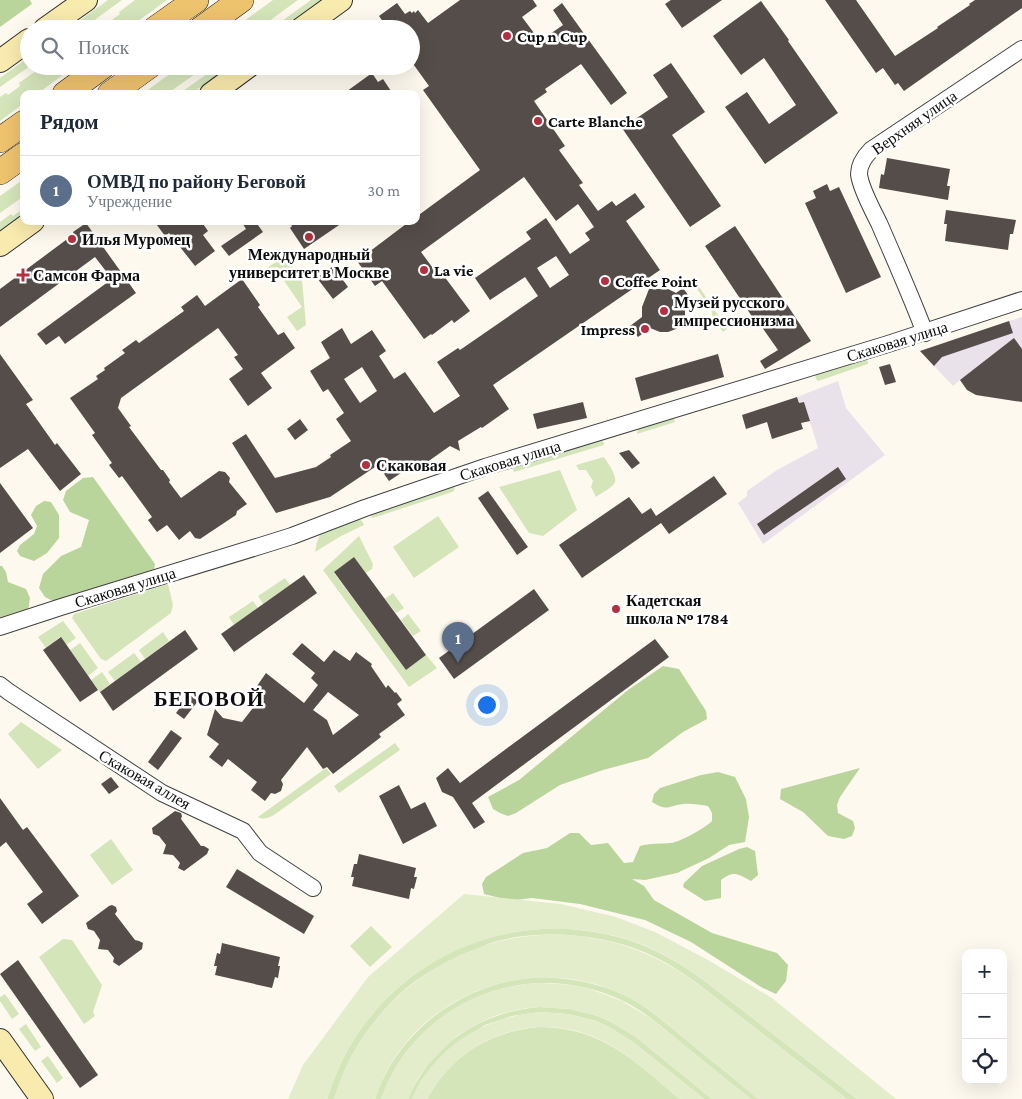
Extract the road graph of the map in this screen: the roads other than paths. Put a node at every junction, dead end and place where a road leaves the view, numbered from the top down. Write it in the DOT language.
graph roads {
  1 [pos="86,0"];
  2 [pos="196,0"];
  3 [pos="241,0"];
  4 [pos="341,0"];
  5 [pos="58,20"];
  6 [pos="168,20"];
  7 [pos="213,20"];
  8 [pos="313,20"];
  9 [pos="20,47"];
  10 [pos="1022,49"];
  11 [pos="0,61"];
  12 [pos="91,75"];
  13 [pos="136,75"];
  14 [pos="237,75"];
  15 [pos="70,90"];
  16 [pos="116,90"];
  17 [pos="216,90"];
  18 [pos="20,126"];
  19 [pos="0,140"];
  20 [pos="20,158"];
  21 [pos="0,172"];
  22 [pos="28,225"];
  23 [pos="0,245"];
  24 [pos="1022,300"];
  25 [pos="925,333"];
  26 [pos="0,627"];
  27 [pos="0,685"];
  28 [pos="313,888"];
  29 [pos="0,1040"];
  30 [pos="42,1099"];
  1 -- 5 [label="main road"];
  2 -- 6 [label="main road"];
  3 -- 7 [label="main road"];
  4 -- 8 [label="main road"];
  9 -- 11 [label="main road"];
  10 -- 25 [label="street, Верхняя улица"];
  12 -- 15 [label="main road"];
  13 -- 16 [label="main road"];
  14 -- 17 [label="main road"];
  18 -- 19 [label="main road"];
  20 -- 21 [label="main road"];
  22 -- 23 [label="main road"];
  24 -- 25 [label="street, Скаковая улица"];
  25 -- 26 [label="street, Скаковая улица"];
  27 -- 28 [label="street, Скаковая аллея"];
  29 -- 30 [label="main road"];
}
